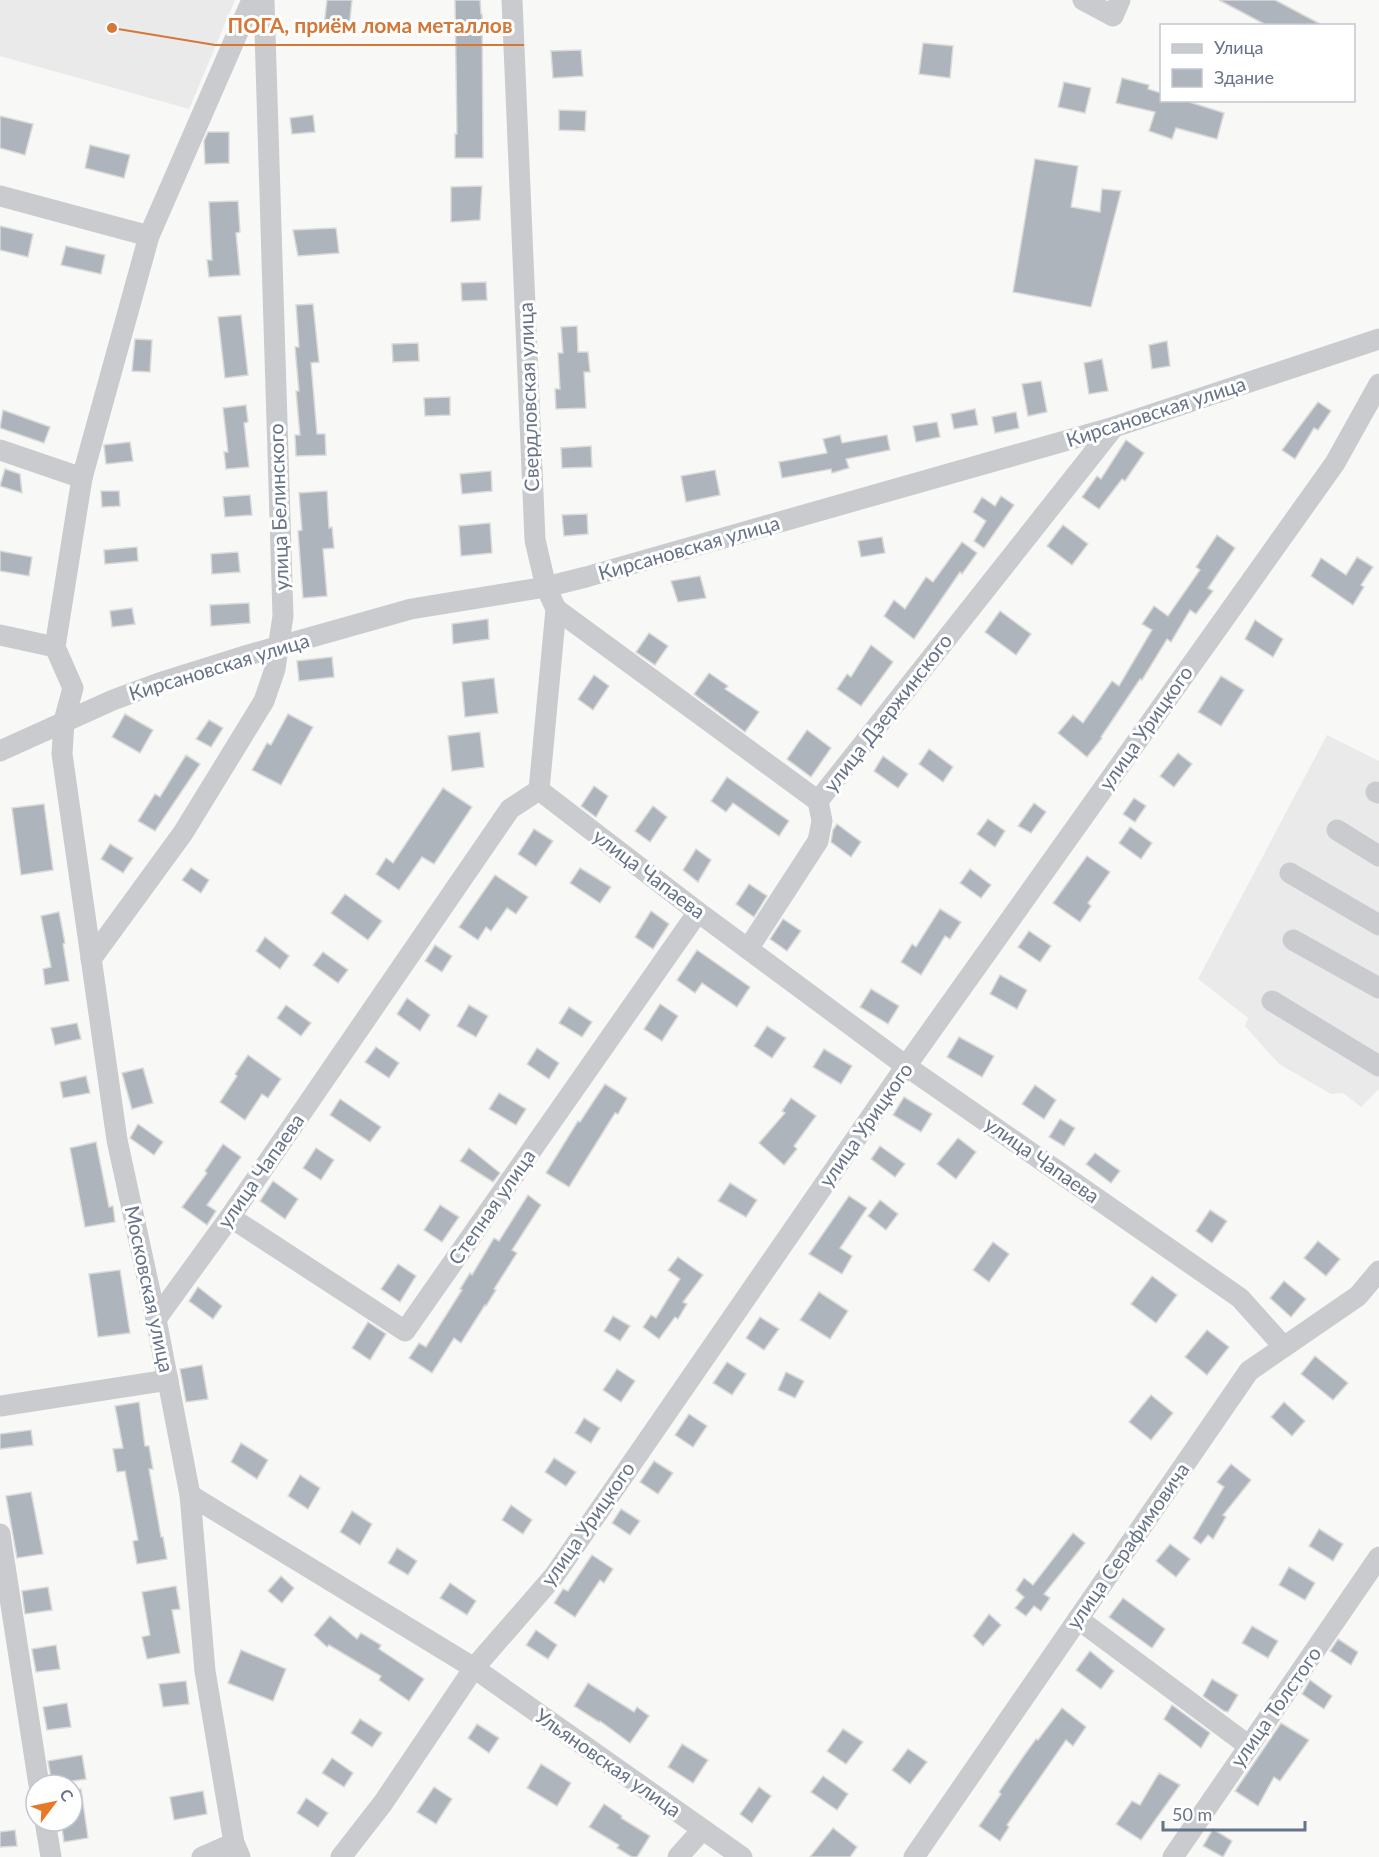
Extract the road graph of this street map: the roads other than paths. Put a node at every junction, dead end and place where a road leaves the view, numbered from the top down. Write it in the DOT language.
graph roads {
  1 [pos="252,0"];
  2 [pos="264,0"];
  3 [pos="512,0"];
  4 [pos="1083,0"];
  5 [pos="1120,0"];
  6 [pos="0,196"];
  7 [pos="149,236"];
  8 [pos="1379,339"];
  9 [pos="1379,384"];
  10 [pos="1114,427"];
  11 [pos="0,450"];
  12 [pos="81,478"];
  13 [pos="546,587"];
  14 [pos="556,609"];
  15 [pos="0,634"];
  16 [pos="55,647"];
  17 [pos="279,647"];
  18 [pos="64,721"];
  19 [pos="0,751"];
  20 [pos="539,790"];
  21 [pos="818,801"];
  22 [pos="1337,830"];
  23 [pos="1379,856"];
  24 [pos="1290,873"];
  25 [pos="698,912"];
  26 [pos="1379,925"];
  27 [pos="1293,939"];
  28 [pos="748,949"];
  29 [pos="91,959"];
  30 [pos="1379,988"];
  31 [pos="1272,1001"];
  32 [pos="906,1066"];
  33 [pos="1379,1066"];
  34 [pos="230,1217"];
  35 [pos="1379,1271"];
  36 [pos="156,1319"];
  37 [pos="1284,1347"];
  38 [pos="168,1380"];
  39 [pos="0,1406"];
  40 [pos="190,1495"];
  41 [pos="0,1534"];
  42 [pos="1379,1557"];
  43 [pos="1078,1618"];
  44 [pos="474,1668"];
  45 [pos="1249,1746"];
  46 [pos="37,1773"];
  47 [pos="702,1830"];
  48 [pos="47,1833"];
  49 [pos="237,1850"];
  50 [pos="51,1857"];
  51 [pos="202,1857"];
  52 [pos="341,1857"];
  53 [pos="678,1857"];
  54 [pos="742,1857"];
  55 [pos="914,1857"];
  56 [pos="1173,1857"];
  1 -- 7 [label="street"];
  2 -- 17 [label="street, улица Белинского"];
  3 -- 13 [label="street, Свердловская улица"];
  4 -- 5 [label="street"];
  6 -- 7 [label="street"];
  7 -- 12 [label="street"];
  8 -- 10 [label="street, Кирсановская улица"];
  9 -- 32 [label="street, улица Урицкого"];
  10 -- 13 [label="street, Кирсановская улица"];
  10 -- 21 [label="street, улица Дзержинского"];
  11 -- 12 [label="street"];
  12 -- 16 [label="street"];
  13 -- 14 [label="street, Свердловская улица"];
  13 -- 17 [label="street, Кирсановская улица"];
  14 -- 20 [label="street, Свердловская улица"];
  14 -- 21 [label="street, улица Дзержинского"];
  15 -- 16 [label="street"];
  16 -- 18 [label="street"];
  17 -- 18 [label="street, Кирсановская улица"];
  17 -- 29 [label="street, улица Белинского"];
  18 -- 19 [label="street, Кирсановская улица"];
  18 -- 29 [label="street, Московская улица"];
  20 -- 25 [label="street, улица Чапаева"];
  20 -- 34 [label="street, улица Чапаева"];
  21 -- 28 [label="street"];
  22 -- 23 [label="street"];
  24 -- 26 [label="street"];
  25 -- 28 [label="street, улица Чапаева"];
  25 -- 34 [label="street, Степная улица"];
  27 -- 30 [label="street"];
  28 -- 32 [label="street, улица Чапаева"];
  29 -- 36 [label="street, Московская улица"];
  31 -- 33 [label="street"];
  32 -- 37 [label="street, улица Чапаева"];
  32 -- 44 [label="street, улица Урицкого"];
  34 -- 36 [label="street, улица Чапаева"];
  35 -- 37 [label="street, улица Серафимовича"];
  36 -- 38 [label="street, Московская улица"];
  37 -- 43 [label="street, улица Серафимовича"];
  38 -- 39 [label="street"];
  38 -- 40 [label="street, Московская улица"];
  40 -- 44 [label="street"];
  40 -- 49 [label="street, Московская улица"];
  41 -- 46 [label="street"];
  42 -- 45 [label="street, улица Толстого"];
  43 -- 45 [label="street"];
  43 -- 55 [label="street, улица Серафимовича"];
  44 -- 47 [label="street, Ульяновская улица"];
  44 -- 52 [label="street, улица Урицкого"];
  45 -- 56 [label="street, улица Толстого"];
  47 -- 53 [label="street"];
  47 -- 54 [label="street, Ульяновская улица"];
  48 -- 50 [label="street"];
  49 -- 51 [label="street"];
}
